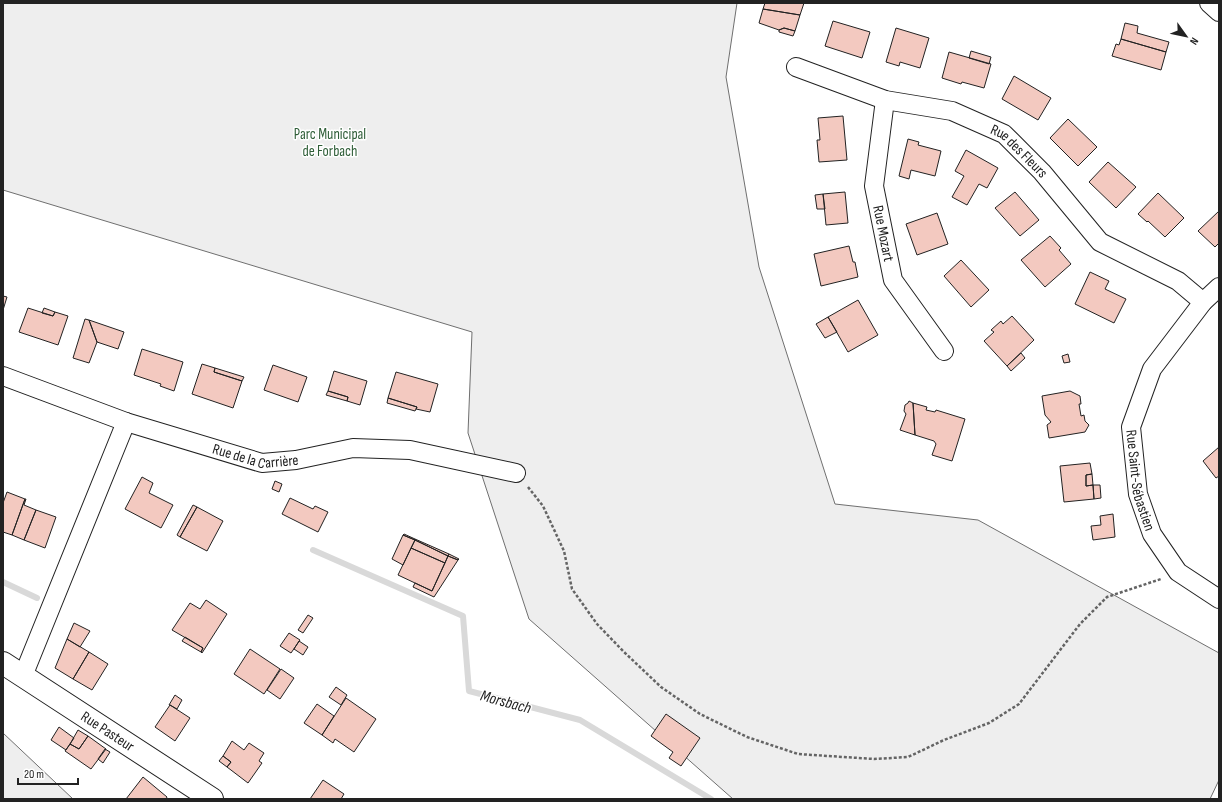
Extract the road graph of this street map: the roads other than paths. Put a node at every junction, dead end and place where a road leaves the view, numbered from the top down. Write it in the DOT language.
graph roads {
  1 [pos="1209,3"];
  2 [pos="1219,12"];
  3 [pos="796,67"];
  4 [pos="885,100"];
  5 [pos="1219,287"];
  6 [pos="1203,302"];
  7 [pos="944,350"];
  8 [pos="3,376"];
  9 [pos="126,422"];
  10 [pos="516,472"];
  11 [pos="1219,599"];
  12 [pos="3,663"];
  13 [pos="23,676"];
  14 [pos="212,799"];
  1 -- 2 [label="street"];
  3 -- 4 [label="street, Rue des Fleurs"];
  4 -- 6 [label="street, Rue des Fleurs"];
  4 -- 7 [label="street, Rue Mozart"];
  5 -- 6 [label="street, Rue Saint-Sébastien"];
  6 -- 11 [label="street, Rue Saint-Sébastien"];
  8 -- 9 [label="street, Rue de la Carrière"];
  9 -- 10 [label="street, Rue de la Carrière"];
  9 -- 13 [label="street"];
  12 -- 13 [label="main road, Rue Pasteur"];
  13 -- 14 [label="main road, Rue Pasteur"];
}
